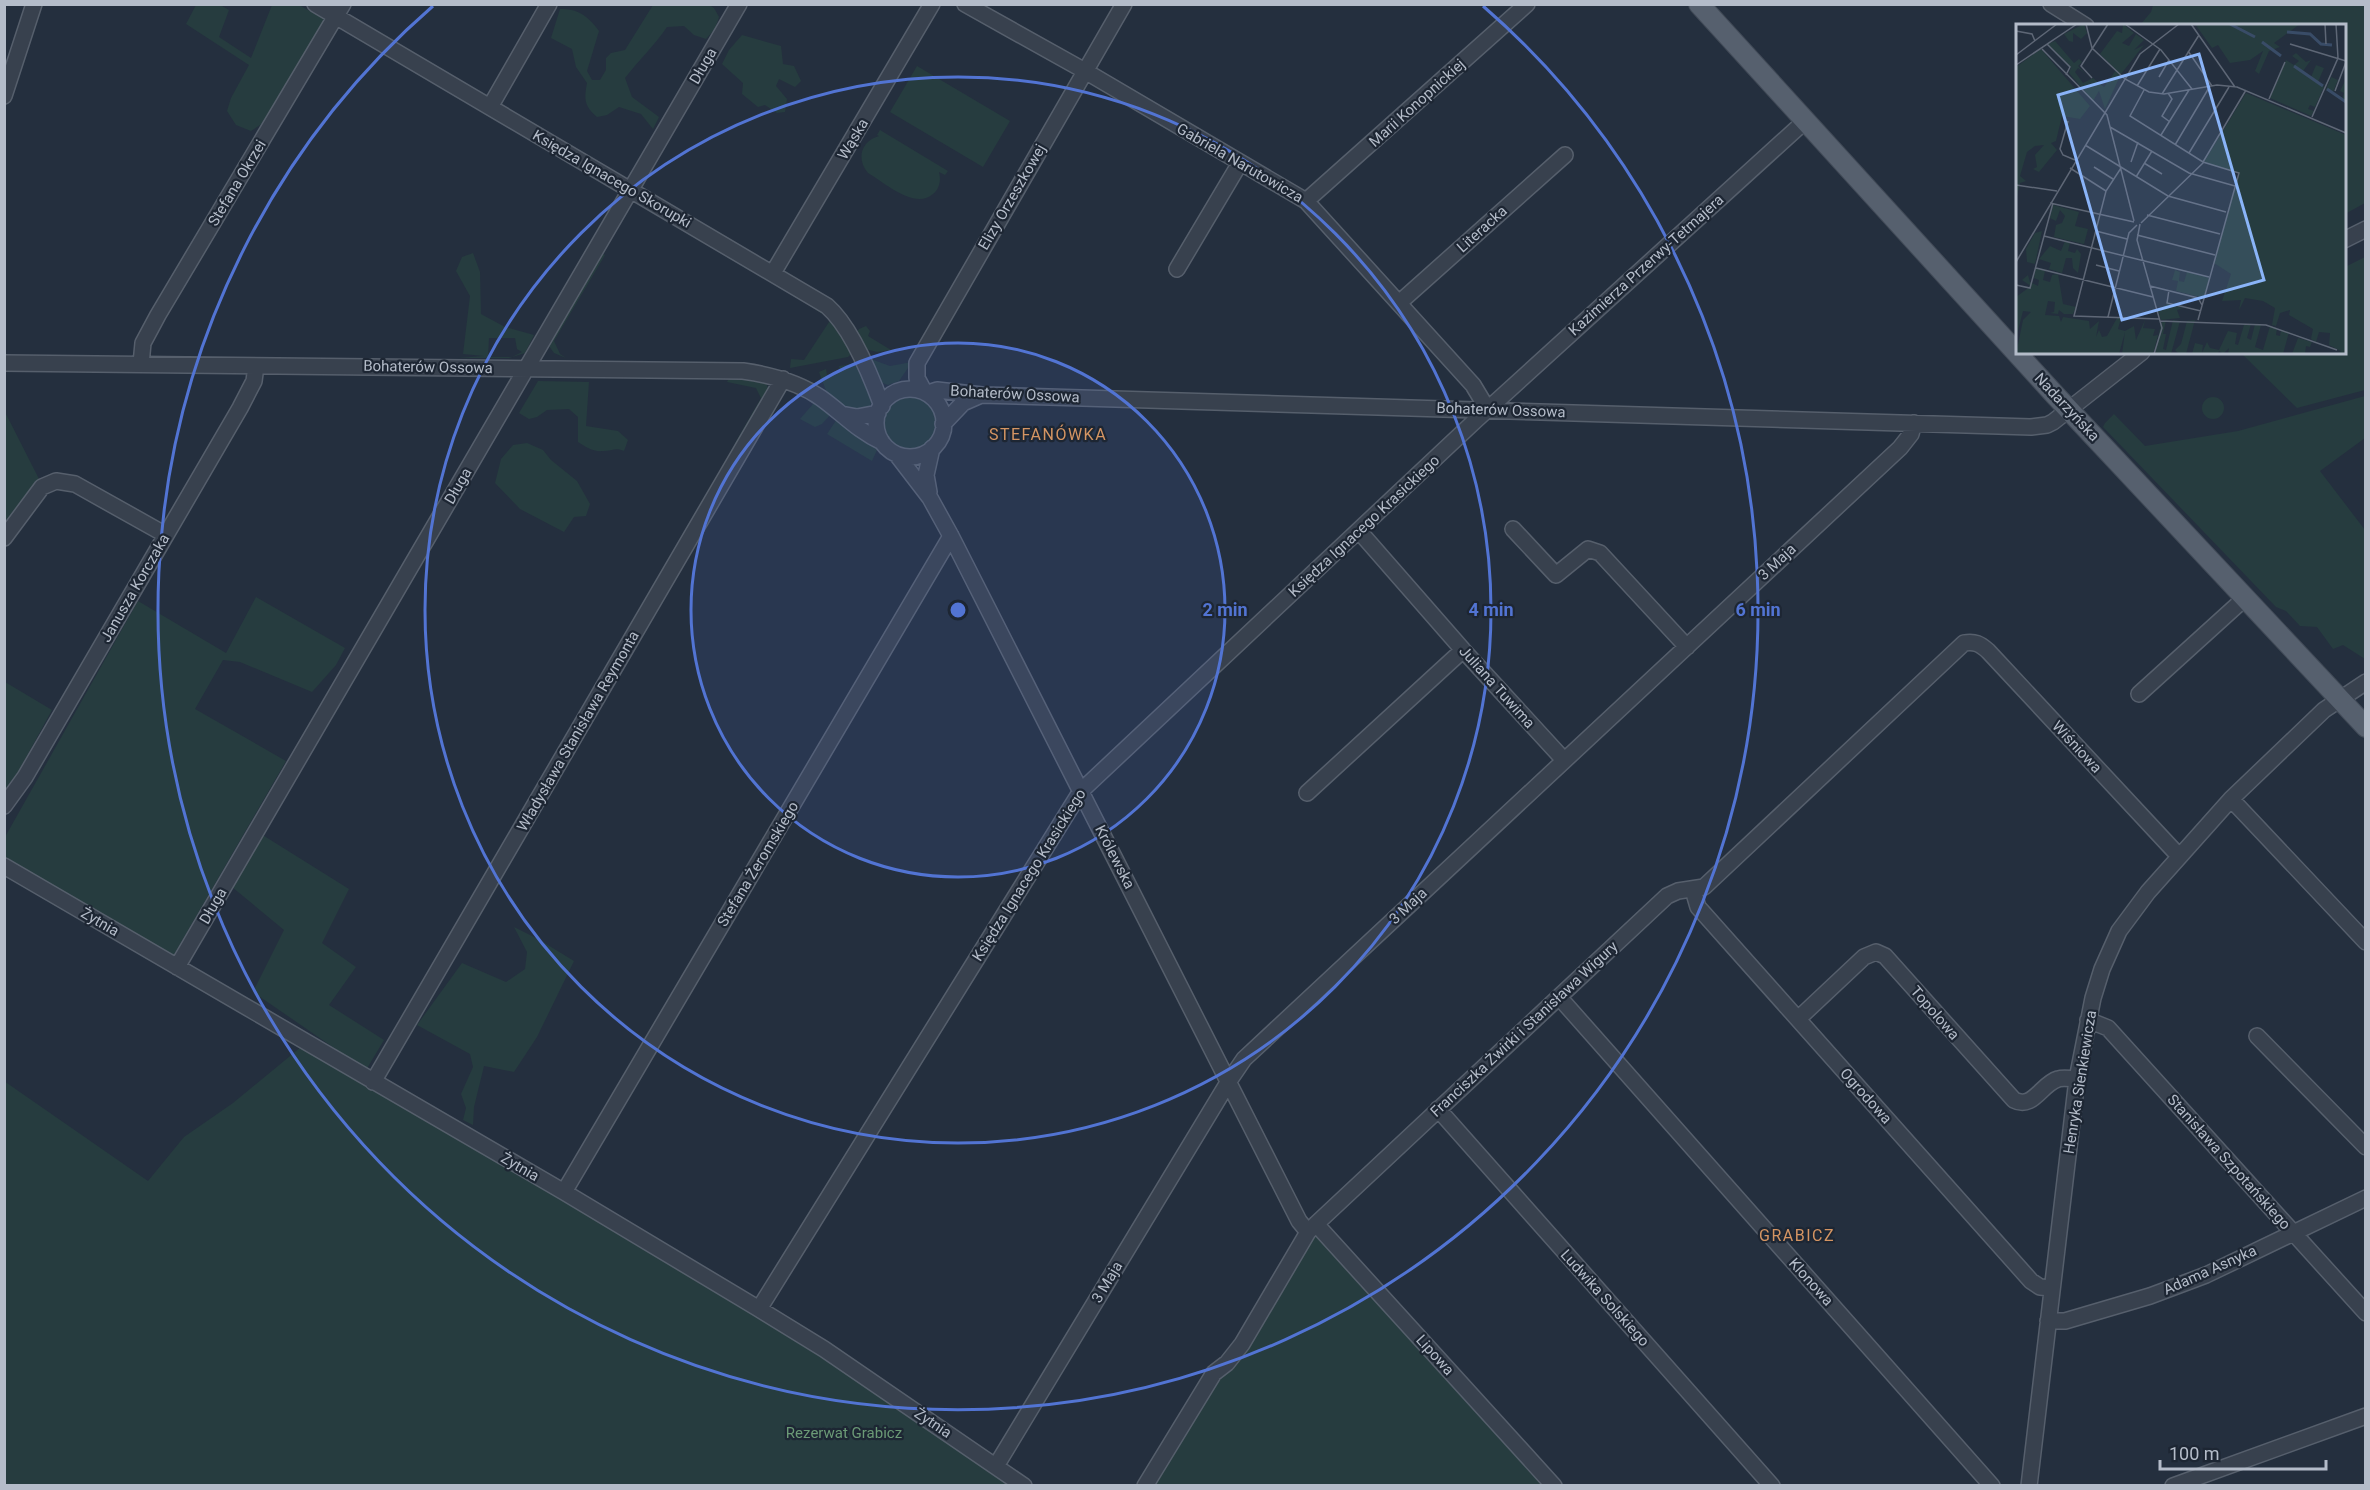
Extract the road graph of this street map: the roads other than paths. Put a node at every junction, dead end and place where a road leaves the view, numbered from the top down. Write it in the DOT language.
graph roads {
  1 [pos="34,4"];
  2 [pos="315,4"];
  3 [pos="549,4"];
  4 [pos="739,4"];
  5 [pos="932,4"];
  6 [pos="965,4"];
  7 [pos="1124,4"];
  8 [pos="1527,4"];
  9 [pos="1699,4"];
  10 [pos="2051,4"];
  11 [pos="339,11"];
  12 [pos="2083,24"];
  13 [pos="1085,71"];
  14 [pos="4,96"];
  15 [pos="490,107"];
  16 [pos="1805,121"];
  17 [pos="1565,154"];
  18 [pos="1240,163"];
  19 [pos="632,191"];
  20 [pos="1306,201"];
  21 [pos="2366,229"];
  22 [pos="2346,239"];
  23 [pos="1177,269"];
  24 [pos="773,273"];
  25 [pos="1399,303"];
  26 [pos="2016,352"];
  27 [pos="2018,354"];
  28 [pos="2139,354"];
  29 [pos="4,363"];
  30 [pos="141,364"];
  31 [pos="256,366"];
  32 [pos="527,368"];
  33 [pos="783,379"];
  34 [pos="875,386"];
  35 [pos="926,392"];
  36 [pos="895,393"];
  37 [pos="982,395"];
  38 [pos="880,409"];
  39 [pos="1488,410"];
  40 [pos="2069,410"];
  41 [pos="841,414"];
  42 [pos="1914,423"];
  43 [pos="943,424"];
  44 [pos="882,442"];
  45 [pos="932,448"];
  46 [pos="897,455"];
  47 [pos="930,498"];
  48 [pos="1513,529"];
  49 [pos="1359,531"];
  50 [pos="166,535"];
  51 [pos="951,537"];
  52 [pos="4,538"];
  53 [pos="2245,598"];
  54 [pos="1972,642"];
  55 [pos="1687,647"];
  56 [pos="1463,650"];
  57 [pos="2366,682"];
  58 [pos="2139,694"];
  59 [pos="2339,698"];
  60 [pos="2366,727"];
  61 [pos="1564,760"];
  62 [pos="1081,791"];
  63 [pos="1307,793"];
  64 [pos="2231,799"];
  65 [pos="4,806"];
  66 [pos="2179,856"];
  67 [pos="4,866"];
  68 [pos="1693,890"];
  69 [pos="2366,942"];
  70 [pos="177,967"];
  71 [pos="1559,997"];
  72 [pos="1798,1019"];
  73 [pos="2088,1020"];
  74 [pos="2258,1036"];
  75 [pos="2077,1079"];
  76 [pos="1228,1081"];
  77 [pos="372,1082"];
  78 [pos="1438,1109"];
  79 [pos="2366,1147"];
  80 [pos="564,1192"];
  81 [pos="2366,1198"];
  82 [pos="1312,1228"];
  83 [pos="2293,1233"];
  84 [pos="2051,1288"];
  85 [pos="759,1309"];
  86 [pos="2366,1312"];
  87 [pos="2048,1321"];
  88 [pos="2366,1416"];
  89 [pos="996,1466"];
  90 [pos="1024,1485"];
  91 [pos="1145,1485"];
  92 [pos="1554,1485"];
  93 [pos="1772,1485"];
  94 [pos="1992,1485"];
  95 [pos="2029,1485"];
  96 [pos="2173,1485"];
  1 -- 14 [label="street"];
  2 -- 11 [label="street, Księdza Ignacego Skorupki"];
  3 -- 15 [label="street"];
  4 -- 19 [label="street, Długa"];
  5 -- 24 [label="street, Wąska"];
  6 -- 13 [label="street, Gabriela Narutowicza"];
  7 -- 13 [label="street, Elizy Orzeszkowej"];
  8 -- 20 [label="street, Marii Konopnickiej"];
  9 -- 16 [label="main road, Nadarzyńska"];
  10 -- 12 [label="street"];
  11 -- 15 [label="street, Księdza Ignacego Skorupki"];
  11 -- 30 [label="street, Stefana Okrzei"];
  13 -- 18 [label="street, Gabriela Narutowicza"];
  13 -- 35 [label="street, Elizy Orzeszkowej"];
  15 -- 19 [label="street, Księdza Ignacego Skorupki"];
  16 -- 26 [label="main road, Nadarzyńska"];
  16 -- 39 [label="street, Kazimierza Przerwy-Tetmajera"];
  17 -- 25 [label="street, Literacka"];
  18 -- 20 [label="street, Gabriela Narutowicza"];
  18 -- 23 [label="street"];
  19 -- 24 [label="street, Księdza Ignacego Skorupki"];
  19 -- 32 [label="street, Długa"];
  20 -- 25 [label="street, Gabriela Narutowicza"];
  21 -- 22 [label="street"];
  24 -- 34 [label="street, Księdza Ignacego Skorupki"];
  25 -- 39 [label="street, Gabriela Narutowicza"];
  27 -- 40 [label="main road, Nadarzyńska"];
  28 -- 40 [label="street, Bohaterów Ossowa"];
  29 -- 30 [label="street, Bohaterów Ossowa"];
  30 -- 31 [label="street, Bohaterów Ossowa"];
  31 -- 32 [label="street, Bohaterów Ossowa"];
  31 -- 50 [label="street, Janusza Korczaka"];
  32 -- 33 [label="street, Bohaterów Ossowa"];
  32 -- 70 [label="street, Długa"];
  33 -- 41 [label="street, Bohaterów Ossowa"];
  33 -- 77 [label="street, Władysława Stanisława Reymonta"];
  34 -- 36 [label="street"];
  34 -- 38 [label="street, Księdza Ignacego Skorupki"];
  35 -- 36 [label="street"];
  35 -- 37 [label="street, Bohaterów Ossowa"];
  35 -- 43 [label="street"];
  36 -- 38 [label="street"];
  37 -- 39 [label="street, Bohaterów Ossowa"];
  37 -- 43 [label="street"];
  38 -- 41 [label="street"];
  38 -- 44 [label="street"];
  39 -- 42 [label="street, Bohaterów Ossowa"];
  39 -- 49 [label="street, Księdza Ignacego Krasickiego"];
  40 -- 42 [label="street, Bohaterów Ossowa"];
  40 -- 53 [label="main road, Nadarzyńska"];
  41 -- 44 [label="street, Bohaterów Ossowa"];
  42 -- 55 [label="street, 3 Maja"];
  43 -- 45 [label="street"];
  44 -- 46 [label="street"];
  45 -- 46 [label="street"];
  45 -- 47 [label="street"];
  46 -- 47 [label="street, Królewska"];
  47 -- 51 [label="street, Królewska"];
  48 -- 55 [label="street"];
  49 -- 56 [label="street, Juliana Tuwima"];
  49 -- 62 [label="street, Księdza Ignacego Krasickiego"];
  50 -- 52 [label="street"];
  50 -- 65 [label="street, Janusza Korczaka"];
  51 -- 62 [label="street, Królewska"];
  51 -- 80 [label="street, Stefana Żeromskiego"];
  53 -- 58 [label="street"];
  53 -- 59 [label="main road, Nadarzyńska"];
  54 -- 66 [label="street, Wiśniowa"];
  54 -- 68 [label="street, Franciszka Żwirki i Stanisława Wigury"];
  55 -- 61 [label="street, 3 Maja"];
  56 -- 61 [label="street, Juliana Tuwima"];
  56 -- 63 [label="street"];
  57 -- 59 [label="street, Henryka Sienkiewicza"];
  59 -- 60 [label="main road, Nadarzyńska"];
  59 -- 64 [label="street, Henryka Sienkiewicza"];
  61 -- 76 [label="street, 3 Maja"];
  62 -- 76 [label="street, Królewska"];
  62 -- 85 [label="street, Księdza Ignacego Krasickiego"];
  64 -- 66 [label="street, Henryka Sienkiewicza"];
  64 -- 69 [label="street"];
  66 -- 73 [label="street, Henryka Sienkiewicza"];
  67 -- 70 [label="street, Żytnia"];
  68 -- 71 [label="street, Franciszka Żwirki i Stanisława Wigury"];
  68 -- 72 [label="street, Ogrodowa"];
  70 -- 77 [label="street, Żytnia"];
  71 -- 78 [label="street, Franciszka Żwirki i Stanisława Wigury"];
  71 -- 94 [label="street, Klonowa"];
  72 -- 75 [label="street, Topolowa"];
  72 -- 84 [label="street, Ogrodowa"];
  73 -- 75 [label="street, Henryka Sienkiewicza"];
  73 -- 83 [label="street, Stanisława Szpotańskiego"];
  74 -- 79 [label="street"];
  75 -- 84 [label="street, Henryka Sienkiewicza"];
  76 -- 82 [label="street, Królewska"];
  76 -- 89 [label="street, 3 Maja"];
  77 -- 80 [label="street, Żytnia"];
  78 -- 82 [label="street, Franciszka Żwirki i Stanisława Wigury"];
  78 -- 93 [label="street, Ludwika Solskiego"];
  80 -- 85 [label="street, Żytnia"];
  81 -- 83 [label="street, Adama Asnyka"];
  82 -- 91 [label="street, Franciszka Żwirki i Stanisława Wigury"];
  82 -- 92 [label="street, Lipowa"];
  83 -- 86 [label="street, Stanisława Szpotańskiego"];
  83 -- 87 [label="street, Adama Asnyka"];
  84 -- 87 [label="street, Henryka Sienkiewicza"];
  85 -- 89 [label="street, Żytnia"];
  87 -- 95 [label="street, Henryka Sienkiewicza"];
  88 -- 96 [label="street"];
  89 -- 90 [label="street, Żytnia"];
}
